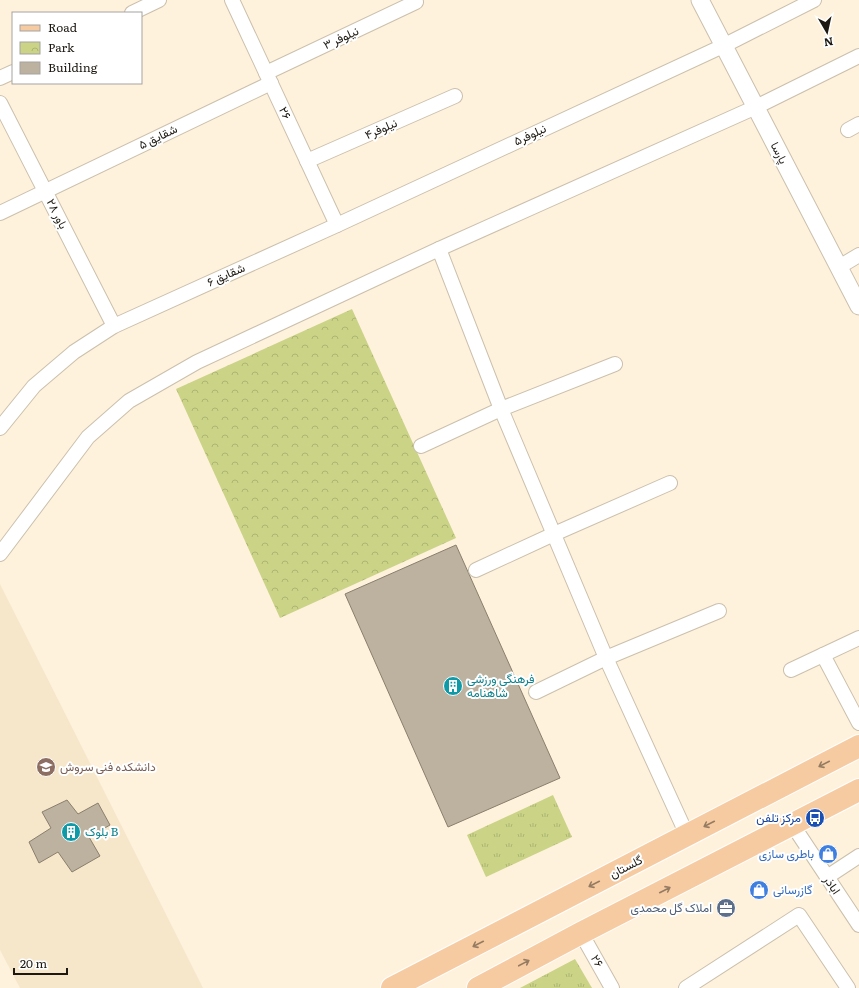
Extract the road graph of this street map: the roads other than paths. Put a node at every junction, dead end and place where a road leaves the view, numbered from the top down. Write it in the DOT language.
graph roads {
  1 [pos="159,0"];
  2 [pos="232,0"];
  3 [pos="700,0"];
  4 [pos="814,0"];
  5 [pos="416,2"];
  6 [pos="134,12"];
  7 [pos="723,46"];
  8 [pos="859,56"];
  9 [pos="12,72"];
  10 [pos="0,78"];
  11 [pos="268,78"];
  12 [pos="456,96"];
  13 [pos="0,102"];
  14 [pos="756,108"];
  15 [pos="307,161"];
  16 [pos="45,191"];
  17 [pos="0,213"];
  18 [pos="337,225"];
  19 [pos="439,249"];
  20 [pos="859,256"];
  21 [pos="839,267"];
  22 [pos="859,306"];
  23 [pos="114,326"];
  24 [pos="615,364"];
  25 [pos="501,409"];
  26 [pos="0,428"];
  27 [pos="421,446"];
  28 [pos="670,483"];
  29 [pos="554,534"];
  30 [pos="0,554"];
  31 [pos="476,570"];
  32 [pos="719,611"];
  33 [pos="859,638"];
  34 [pos="823,655"];
  35 [pos="606,658"];
  36 [pos="791,670"];
  37 [pos="536,692"];
  38 [pos="859,723"];
  39 [pos="859,746"];
  40 [pos="859,790"];
  41 [pos="792,824"];
  42 [pos="687,835"];
  43 [pos="859,856"];
  44 [pos="827,877"];
  45 [pos="859,925"];
  46 [pos="581,933"];
  47 [pos="392,988"];
  48 [pos="478,988"];
  49 [pos="612,988"];
  50 [pos="686,988"];
  51 [pos="848,988"];
  1 -- 6 [label="street"];
  2 -- 11 [label="street, ۲۶"];
  3 -- 7 [label="street, پارسا"];
  4 -- 7 [label="street, نیلوفر۵"];
  5 -- 11 [label="street, نیلوفر ۳"];
  7 -- 14 [label="street, پارسا"];
  7 -- 18 [label="street, نیلوفر۵"];
  8 -- 14 [label="street"];
  9 -- 10 [label="street"];
  11 -- 15 [label="street, ۲۶"];
  11 -- 16 [label="street, شقایق ۵"];
  12 -- 15 [label="street, نیلوفر۴"];
  13 -- 16 [label="street, باور ۲۸"];
  14 -- 19 [label="street"];
  14 -- 21 [label="street, پارسا"];
  15 -- 18 [label="street, ۲۶"];
  16 -- 17 [label="street, شقایق ۵"];
  16 -- 23 [label="street, باور ۲۸"];
  18 -- 23 [label="street, شقایق ۶"];
  19 -- 25 [label="street"];
  19 -- 30 [label="street"];
  20 -- 21 [label="street"];
  21 -- 22 [label="street, پارسا"];
  23 -- 26 [label="street, شقایق ۶"];
  24 -- 25 [label="street"];
  25 -- 27 [label="street"];
  25 -- 29 [label="street"];
  28 -- 29 [label="street"];
  29 -- 31 [label="street"];
  29 -- 35 [label="street"];
  32 -- 35 [label="street"];
  33 -- 34 [label="street"];
  34 -- 36 [label="street"];
  34 -- 38 [label="street"];
  35 -- 37 [label="street"];
  35 -- 42 [label="street"];
  39 -- 42 [label="main road, گلستان, one-way"];
  40 -- 41 [label="main road"];
  41 -- 44 [label="street, اباذر"];
  46 -- 41 [label="main road, one-way"];
  42 -- 47 [label="main road, گلستان, one-way"];
  43 -- 44 [label="street"];
  44 -- 45 [label="street, اباذر"];
  48 -- 46 [label="main road, one-way"];
  46 -- 49 [label="street, ۲۶"];
  50 -- 51 [label="street"];
}
